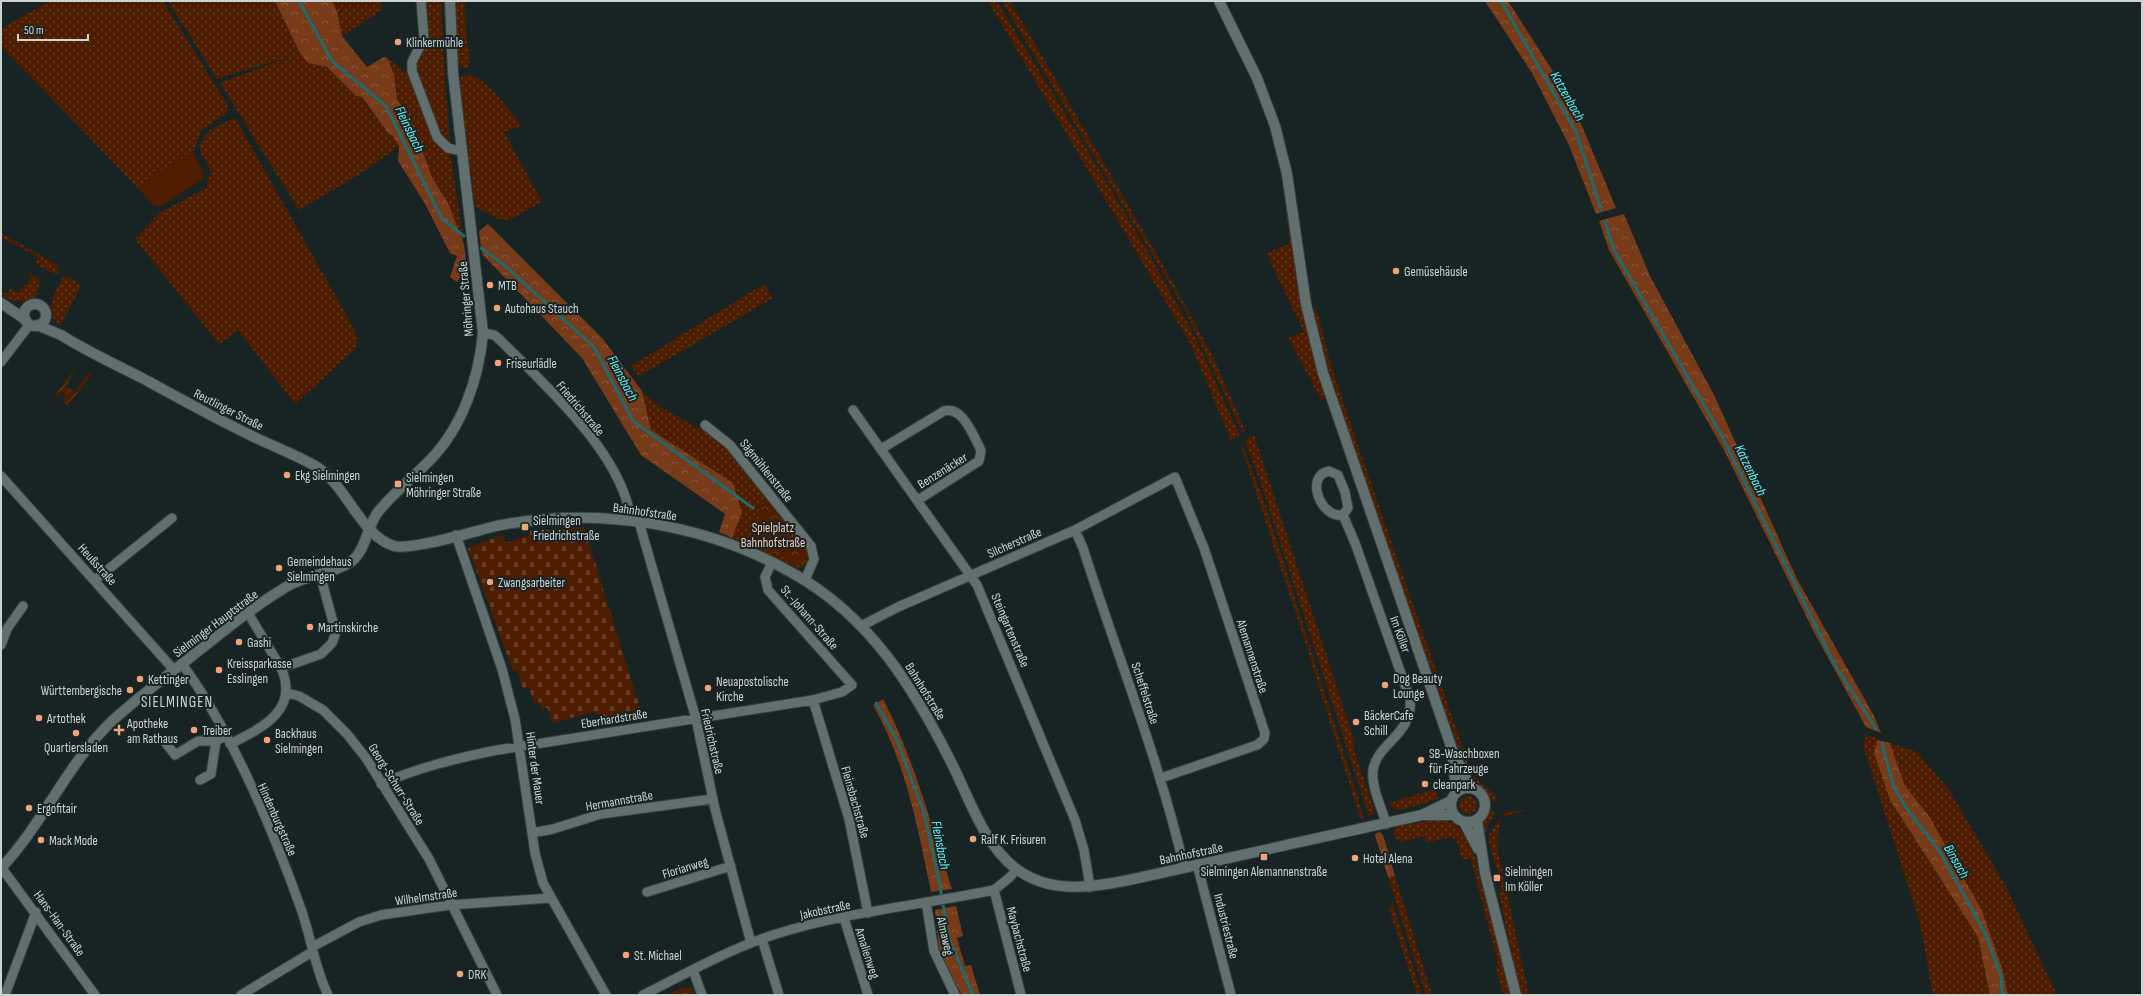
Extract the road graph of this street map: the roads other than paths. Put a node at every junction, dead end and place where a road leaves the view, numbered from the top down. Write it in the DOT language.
graph roads {
  1 [pos="421,1"];
  2 [pos="450,1"];
  3 [pos="1219,1"];
  4 [pos="461,151"];
  5 [pos="1,303"];
  6 [pos="30,306"];
  7 [pos="46,316"];
  8 [pos="31,323"];
  9 [pos="483,333"];
  10 [pos="61,335"];
  11 [pos="1,362"];
  12 [pos="853,410"];
  13 [pos="705,425"];
  14 [pos="881,449"];
  15 [pos="1,476"];
  16 [pos="1175,477"];
  17 [pos="918,500"];
  18 [pos="1343,515"];
  19 [pos="172,518"];
  20 [pos="635,522"];
  21 [pos="369,527"];
  22 [pos="1074,530"];
  23 [pos="456,535"];
  24 [pos="772,562"];
  25 [pos="339,568"];
  26 [pos="320,574"];
  27 [pos="972,576"];
  28 [pos="94,580"];
  29 [pos="805,580"];
  30 [pos="23,606"];
  31 [pos="248,613"];
  32 [pos="862,626"];
  33 [pos="1,645"];
  34 [pos="178,667"];
  35 [pos="281,668"];
  36 [pos="852,685"];
  37 [pos="287,693"];
  38 [pos="813,700"];
  39 [pos="696,719"];
  40 [pos="216,740"];
  41 [pos="228,740"];
  42 [pos="165,742"];
  43 [pos="521,746"];
  44 [pos="1453,752"];
  45 [pos="1161,778"];
  46 [pos="200,780"];
  47 [pos="381,784"];
  48 [pos="1472,788"];
  49 [pos="1456,792"];
  50 [pos="712,799"];
  51 [pos="1451,801"];
  52 [pos="1425,815"];
  53 [pos="1454,816"];
  54 [pos="1477,820"];
  55 [pos="1464,822"];
  56 [pos="1386,824"];
  57 [pos="532,833"];
  58 [pos="1482,858"];
  59 [pos="1198,864"];
  60 [pos="731,866"];
  61 [pos="1,867"];
  62 [pos="1184,867"];
  63 [pos="1017,869"];
  64 [pos="1090,887"];
  65 [pos="994,890"];
  66 [pos="647,892"];
  67 [pos="550,898"];
  68 [pos="929,902"];
  69 [pos="450,905"];
  70 [pos="36,912"];
  71 [pos="868,913"];
  72 [pos="844,918"];
  73 [pos="762,939"];
  74 [pos="751,943"];
  75 [pos="312,950"];
  76 [pos="692,970"];
  77 [pos="5,995"];
  78 [pos="95,995"];
  79 [pos="241,995"];
  80 [pos="328,995"];
  81 [pos="497,995"];
  82 [pos="606,995"];
  83 [pos="643,995"];
  84 [pos="702,995"];
  85 [pos="779,995"];
  86 [pos="868,995"];
  87 [pos="955,995"];
  88 [pos="1021,995"];
  89 [pos="1231,995"];
  90 [pos="1516,995"];
  1 -- 4 [label="street"];
  2 -- 4 [label="main road, Möhringer Straße"];
  3 -- 44 [label="main road"];
  4 -- 9 [label="main road, Möhringer Straße"];
  5 -- 6 [label="main road, Reutlinger Straße"];
  5 -- 8 [label="main road, Reutlinger Straße"];
  6 -- 7 [label="main road"];
  6 -- 8 [label="main road"];
  7 -- 8 [label="main road"];
  7 -- 10 [label="main road, Reutlinger Straße"];
  8 -- 10 [label="main road, Reutlinger Straße"];
  8 -- 11 [label="street"];
  9 -- 20 [label="street, Friedrichstraße"];
  9 -- 21 [label="main road, Möhringer Straße"];
  10 -- 21 [label="main road, Reutlinger Straße"];
  12 -- 14 [label="street, Steingartenstraße"];
  13 -- 29 [label="street, Sägmühlenstraße"];
  14 -- 17 [label="street, Steingartenstraße"];
  14 -- 17 [label="street, Benzenäcker"];
  15 -- 28 [label="street, Heußstraße"];
  16 -- 22 [label="street, Silcherstraße"];
  16 -- 45 [label="street, Alemannenstraße"];
  17 -- 27 [label="street, Steingartenstraße"];
  18 -- 18 [label="street"];
  18 -- 56 [label="street, Im Köller"];
  19 -- 28 [label="street"];
  20 -- 23 [label="main road, Bahnhofstraße"];
  20 -- 24 [label="main road, Bahnhofstraße"];
  20 -- 39 [label="street, Friedrichstraße"];
  21 -- 23 [label="main road, Bahnhofstraße"];
  21 -- 25 [label="main road, Möhringer Straße"];
  22 -- 27 [label="street, Silcherstraße"];
  22 -- 45 [label="street, Scheffelstraße"];
  23 -- 43 [label="street, Hinter der Mauer"];
  24 -- 29 [label="main road, Bahnhofstraße"];
  24 -- 36 [label="street, St.-Johann-Straße"];
  25 -- 26 [label="main road, Sielminger Hauptstraße"];
  26 -- 31 [label="main road, Sielminger Hauptstraße"];
  26 -- 35 [label="street"];
  27 -- 32 [label="street, Silcherstraße"];
  27 -- 64 [label="street, Steingartenstraße"];
  28 -- 34 [label="street, Heußstraße"];
  29 -- 32 [label="main road, Bahnhofstraße"];
  30 -- 33 [label="street"];
  31 -- 34 [label="main road, Sielminger Hauptstraße"];
  31 -- 35 [label="street"];
  32 -- 63 [label="main road, Bahnhofstraße"];
  34 -- 41 [label="street, Hindenburgstraße"];
  34 -- 61 [label="main road, Sielminger Hauptstraße"];
  35 -- 37 [label="street"];
  36 -- 38 [label="street, Eberhardstraße"];
  37 -- 41 [label="street"];
  37 -- 47 [label="street, Georg-Schurr-Straße"];
  38 -- 39 [label="street, Eberhardstraße"];
  38 -- 71 [label="street, Fleinsbachstraße"];
  39 -- 43 [label="street, Eberhardstraße"];
  39 -- 50 [label="street, Friedrichstraße"];
  40 -- 41 [label="street"];
  40 -- 42 [label="street"];
  40 -- 46 [label="street"];
  41 -- 75 [label="street, Hindenburgstraße"];
  43 -- 47 [label="street, Eberhardstraße"];
  43 -- 57 [label="street, Hinter der Mauer"];
  44 -- 48 [label="main road"];
  44 -- 49 [label="main road"];
  45 -- 62 [label="street, Scheffelstraße"];
  47 -- 69 [label="street, Georg-Schurr-Straße"];
  48 -- 49 [label="main road"];
  48 -- 54 [label="main road"];
  49 -- 51 [label="main road"];
  50 -- 57 [label="street, Hermannstraße"];
  50 -- 60 [label="street, Friedrichstraße"];
  51 -- 52 [label="main road, Bahnhofstraße"];
  51 -- 53 [label="main road"];
  52 -- 53 [label="main road, Bahnhofstraße"];
  52 -- 56 [label="main road, Bahnhofstraße"];
  53 -- 55 [label="main road"];
  54 -- 55 [label="main road"];
  54 -- 58 [label="main road"];
  55 -- 58 [label="main road"];
  56 -- 59 [label="main road, Bahnhofstraße"];
  57 -- 67 [label="street, Hinter der Mauer"];
  58 -- 90 [label="main road"];
  59 -- 62 [label="main road, Bahnhofstraße"];
  59 -- 89 [label="street, Industriestraße"];
  60 -- 66 [label="street, Florianweg"];
  60 -- 74 [label="street, Friedrichstraße"];
  61 -- 70 [label="street, Hans-Han-Straße"];
  62 -- 64 [label="main road, Bahnhofstraße"];
  63 -- 64 [label="main road, Bahnhofstraße"];
  63 -- 65 [label="street, Jakobstraße"];
  65 -- 68 [label="street, Jakobstraße"];
  65 -- 88 [label="street, Maybachstraße"];
  67 -- 69 [label="street, Wilhelmstraße"];
  67 -- 82 [label="street, Hinter der Mauer"];
  68 -- 71 [label="street, Jakobstraße"];
  68 -- 87 [label="street, Almaweg"];
  69 -- 75 [label="street, Wilhelmstraße"];
  69 -- 81 [label="street, Georg-Schurr-Straße"];
  70 -- 77 [label="street"];
  70 -- 78 [label="street, Hans-Han-Straße"];
  71 -- 72 [label="street, Jakobstraße"];
  72 -- 73 [label="street, Jakobstraße"];
  72 -- 86 [label="street, Amalienweg"];
  73 -- 74 [label="street, Jakobstraße"];
  73 -- 85 [label="street"];
  74 -- 76 [label="street, Jakobstraße"];
  75 -- 79 [label="street, Wilhelmstraße"];
  75 -- 80 [label="street, Hindenburgstraße"];
  76 -- 83 [label="street, Jakobstraße"];
  76 -- 84 [label="street"];
}
